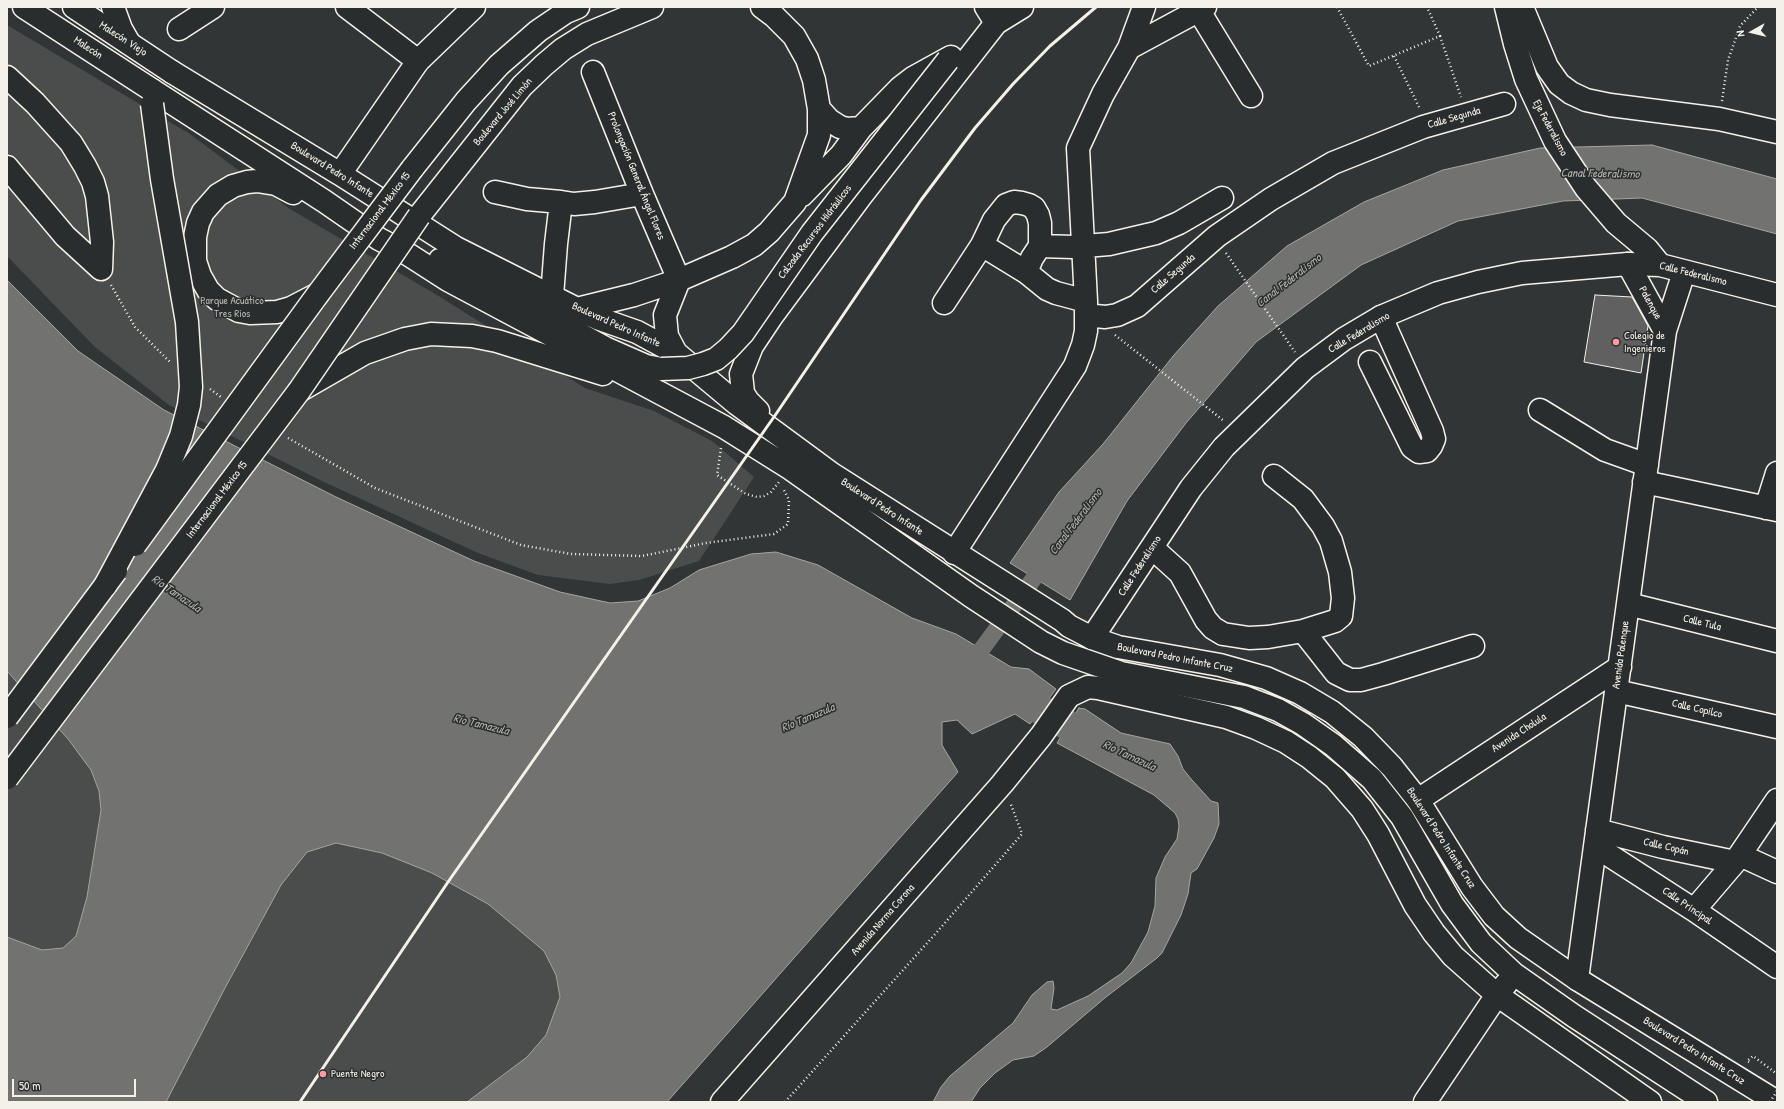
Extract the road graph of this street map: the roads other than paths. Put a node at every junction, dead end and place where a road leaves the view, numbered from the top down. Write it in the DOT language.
graph roads {
  1 [pos="24,7"];
  2 [pos="74,7"];
  3 [pos="113,7"];
  4 [pos="213,7"];
  5 [pos="348,7"];
  6 [pos="474,7"];
  7 [pos="578,7"];
  8 [pos="652,7"];
  9 [pos="762,7"];
  10 [pos="1022,7"];
  11 [pos="1144,7"];
  12 [pos="1506,7"];
  13 [pos="1522,7"];
  14 [pos="1202,9"];
  15 [pos="991,15"];
  16 [pos="179,29"];
  17 [pos="128,43"];
  18 [pos="1129,48"];
  19 [pos="954,54"];
  20 [pos="418,61"];
  21 [pos="172,72"];
  22 [pos="593,72"];
  23 [pos="7,77"];
  24 [pos="1251,96"];
  25 [pos="152,97"];
  26 [pos="1504,104"];
  27 [pos="819,109"];
  28 [pos="861,128"];
  29 [pos="1777,132"];
  30 [pos="7,167"];
  31 [pos="340,174"];
  32 [pos="495,192"];
  33 [pos="642,194"];
  34 [pos="1222,198"];
  35 [pos="561,202"];
  36 [pos="795,202"];
  37 [pos="419,216"];
  38 [pos="379,239"];
  39 [pos="982,244"];
  40 [pos="1083,245"];
  41 [pos="1040,246"];
  42 [pos="410,253"];
  43 [pos="1653,257"];
  44 [pos="1628,264"];
  45 [pos="1026,272"];
  46 [pos="1684,272"];
  47 [pos="679,280"];
  48 [pos="318,294"];
  49 [pos="1777,295"];
  50 [pos="552,296"];
  51 [pos="944,303"];
  52 [pos="1086,308"];
  53 [pos="577,309"];
  54 [pos="1381,317"];
  55 [pos="1665,331"];
  56 [pos="676,353"];
  57 [pos="1370,362"];
  58 [pos="643,385"];
  59 [pos="300,391"];
  60 [pos="1540,410"];
  61 [pos="1777,473"];
  62 [pos="832,474"];
  63 [pos="1646,474"];
  64 [pos="1274,476"];
  65 [pos="1771,509"];
  66 [pos="1150,551"];
  67 [pos="954,553"];
  68 [pos="104,586"];
  69 [pos="1628,604"];
  70 [pos="1062,620"];
  71 [pos="1303,631"];
  72 [pos="1092,638"];
  73 [pos="1777,641"];
  74 [pos="1041,642"];
  75 [pos="1473,646"];
  76 [pos="1620,667"];
  77 [pos="1616,691"];
  78 [pos="7,717"];
  79 [pos="1777,727"];
  80 [pos="7,778"];
  81 [pos="1418,800"];
  82 [pos="1777,800"];
  83 [pos="1596,838"];
  84 [pos="1737,859"];
  85 [pos="1777,872"];
  86 [pos="1694,910"];
  87 [pos="1777,967"];
  88 [pos="1514,974"];
  89 [pos="1577,979"];
  90 [pos="1497,995"];
  91 [pos="1655,1068"];
  92 [pos="1640,1099"];
  93 [pos="722,1102"];
  94 [pos="1425,1102"];
  95 [pos="1706,1102"];
  96 [pos="1777,1102"];
  1 -- 25 [label="main road, Malecón"];
  2 -- 17 [label="main road, Malecón Viejo"];
  3 -- 17 [label="main road"];
  4 -- 16 [label="main road"];
  5 -- 20 [label="main road"];
  6 -- 20 [label="main road"];
  7 -- 48 [label="main road, Internacional México 15, bridge"];
  8 -- 37 [label="main road, Boulevard José Limón"];
  9 -- 27 [label="main road"];
  10 -- 15 [label="main road, Calzada Recursos Hidráulicos"];
  11 -- 18 [label="main road"];
  12 -- 43 [label="main road, Eje Federalismo"];
  13 -- 29 [label="main road"];
  14 -- 18 [label="main road"];
  14 -- 24 [label="main road"];
  15 -- 19 [label="main road, Calzada Recursos Hidráulicos"];
  15 -- 62 [label="main road, Calzada Recursos Hidráulicos"];
  17 -- 21 [label="main road, Malecón Viejo"];
  18 -- 40 [label="main road"];
  19 -- 28 [label="main road"];
  19 -- 42 [label="main road, Calzada Recursos Hidráulicos, bridge"];
  20 -- 31 [label="main road"];
  21 -- 31 [label="main road, Boulevard Pedro Infante"];
  22 -- 33 [label="main road, Prolongación General Ángel Flores"];
  23 -- 30 [label="main road"];
  25 -- 38 [label="main road, Boulevard Pedro Infante"];
  25 -- 68 [label="main road, bridge"];
  26 -- 52 [label="main road, Calle Segunda"];
  27 -- 28 [label="main road"];
  27 -- 36 [label="main road"];
  28 -- 36 [label="main road"];
  31 -- 50 [label="main road, Boulevard Pedro Infante"];
  32 -- 35 [label="main road"];
  33 -- 35 [label="main road"];
  33 -- 47 [label="main road, Prolongación General Ángel Flores"];
  34 -- 40 [label="main road"];
  35 -- 50 [label="main road"];
  36 -- 47 [label="main road"];
  37 -- 59 [label="main road, Internacional México 15, bridge"];
  38 -- 42 [label="main road, Boulevard Pedro Infante"];
  38 -- 48 [label="main road"];
  39 -- 41 [label="main road"];
  39 -- 45 [label="main road, Calle Segunda"];
  39 -- 51 [label="main road"];
  40 -- 41 [label="main road"];
  40 -- 52 [label="main road"];
  41 -- 45 [label="main road"];
  42 -- 58 [label="main road, Boulevard Pedro Infante"];
  43 -- 44 [label="main road, Calle Federalismo"];
  43 -- 46 [label="main road, Calle Federalismo"];
  44 -- 54 [label="main road, Calle Federalismo"];
  44 -- 55 [label="main road, Palenque"];
  45 -- 52 [label="main road, Calle Segunda"];
  46 -- 49 [label="main road, Calle Federalismo"];
  46 -- 55 [label="main road, Palenque"];
  47 -- 53 [label="main road"];
  47 -- 56 [label="main road"];
  48 -- 68 [label="main road, Internacional México 15, bridge"];
  50 -- 53 [label="main road, Boulevard Pedro Infante"];
  52 -- 67 [label="main road"];
  53 -- 56 [label="main road, Boulevard Pedro Infante"];
  54 -- 57 [label="main road"];
  54 -- 66 [label="main road, Calle Federalismo"];
  55 -- 63 [label="main road, Avenida Palenque"];
  56 -- 62 [label="main road, Boulevard Pedro Infante"];
  58 -- 59 [label="main road"];
  58 -- 74 [label="main road, Boulevard Pedro Infante"];
  59 -- 80 [label="main road, Internacional México 15, bridge"];
  60 -- 63 [label="main road"];
  61 -- 65 [label="main road"];
  62 -- 67 [label="main road, Boulevard Pedro Infante"];
  63 -- 65 [label="main road"];
  63 -- 69 [label="main road, Avenida Palenque"];
  64 -- 71 [label="main road"];
  66 -- 71 [label="main road"];
  66 -- 72 [label="main road, Calle Federalismo"];
  67 -- 70 [label="main road, Boulevard Pedro Infante"];
  68 -- 78 [label="main road, Internacional México 15, bridge"];
  69 -- 73 [label="main road, Calle Tula"];
  69 -- 76 [label="main road, Avenida Palenque"];
  70 -- 72 [label="main road, Boulevard Pedro Infante Cruz"];
  71 -- 75 [label="main road"];
  72 -- 81 [label="main road, Boulevard Pedro Infante Cruz"];
  74 -- 88 [label="main road, Boulevard Pedro Infante Cruz"];
  76 -- 77 [label="main road, Avenida Palenque"];
  76 -- 81 [label="main road, Avenida Cholula"];
  77 -- 79 [label="main road, Calle Copilco"];
  77 -- 83 [label="main road, Avenida Palenque"];
  81 -- 89 [label="main road, Boulevard Pedro Infante Cruz"];
  82 -- 84 [label="main road"];
  83 -- 84 [label="main road, Calle Copán"];
  83 -- 86 [label="main road, Calle Principal"];
  83 -- 89 [label="main road, Avenida Palenque"];
  84 -- 85 [label="main road, Calle Copán"];
  84 -- 86 [label="main road"];
  86 -- 87 [label="main road, Calle Principal"];
  88 -- 90 [label="main road"];
  88 -- 91 [label="main road, Boulevard Pedro Infante Cruz"];
  89 -- 96 [label="main road, Boulevard Pedro Infante Cruz"];
  90 -- 92 [label="main road"];
  90 -- 93 [label="main road, Avenida Norma Corona"];
  90 -- 94 [label="main road"];
  91 -- 92 [label="main road"];
  91 -- 95 [label="main road, Boulevard Pedro Infante Cruz"];
}
